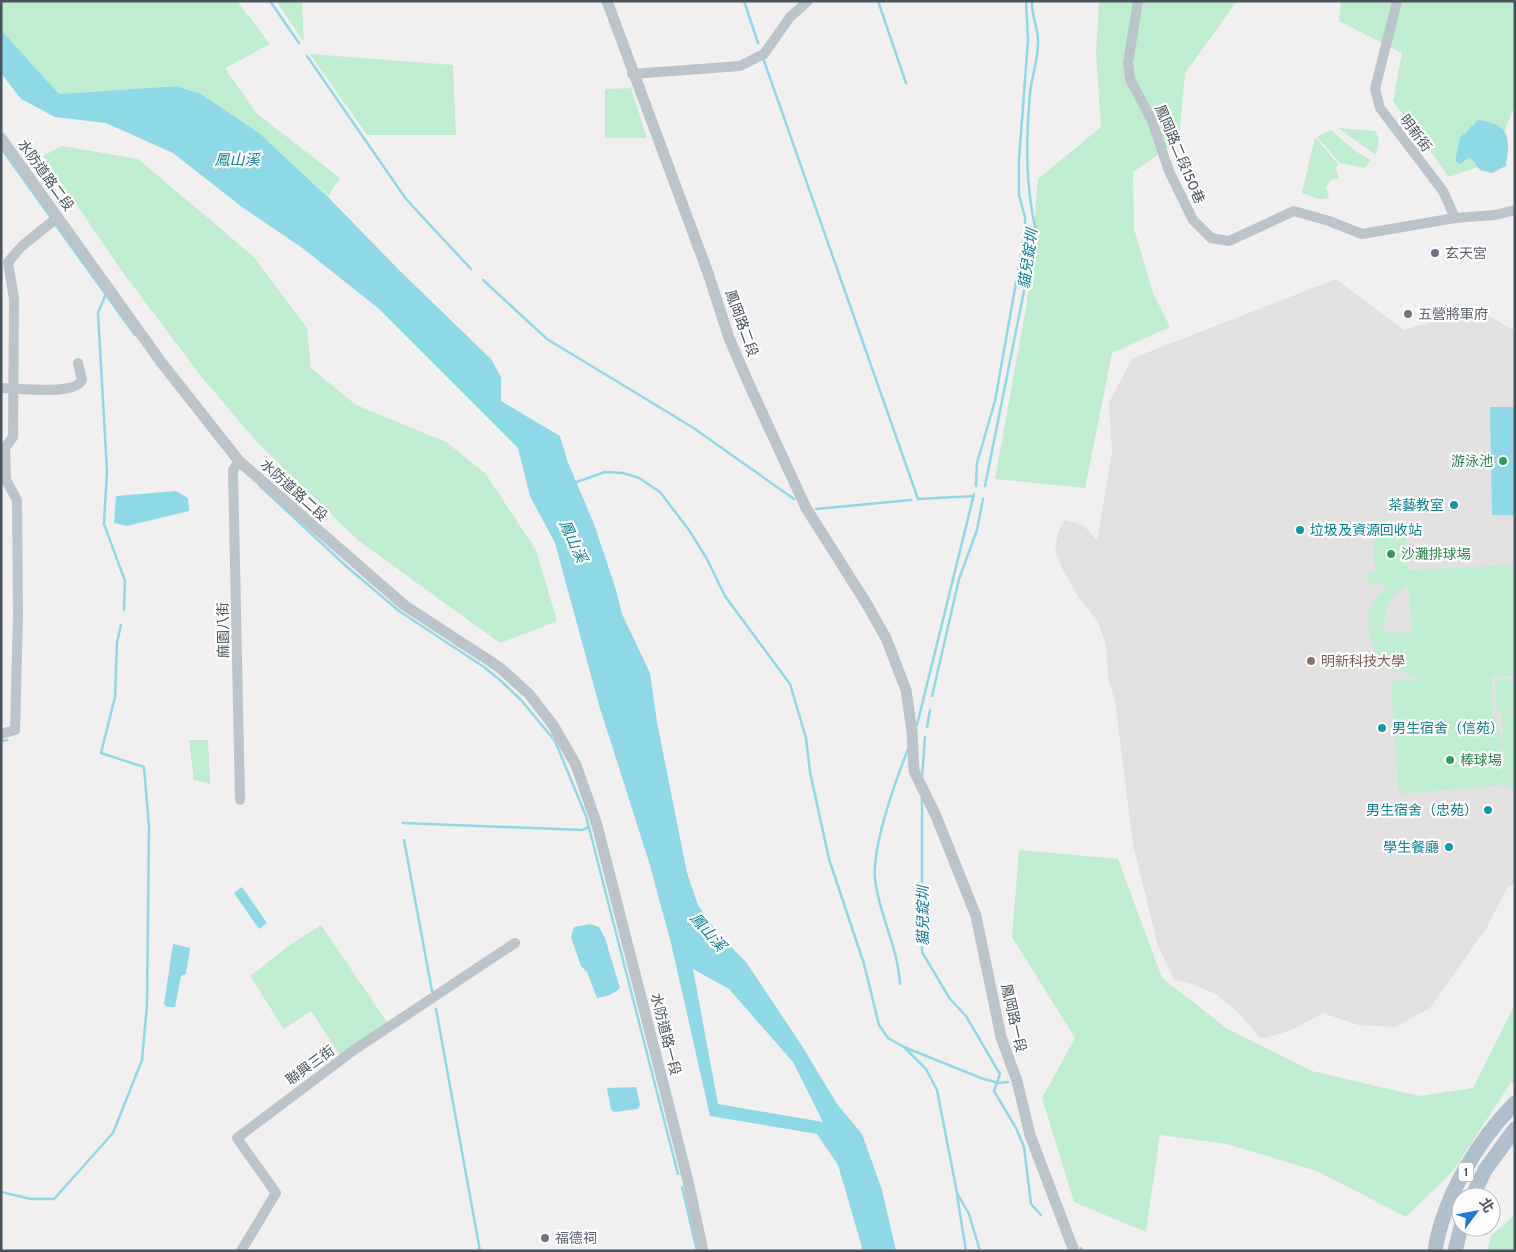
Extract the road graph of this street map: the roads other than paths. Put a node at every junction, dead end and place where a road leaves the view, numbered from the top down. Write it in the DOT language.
graph roads {
  1 [pos="607,1"];
  2 [pos="808,1"];
  3 [pos="1138,1"];
  4 [pos="1397,1"];
  5 [pos="632,74"];
  6 [pos="1,138"];
  7 [pos="1515,210"];
  8 [pos="1455,218"];
  9 [pos="54,220"];
  10 [pos="78,363"];
  11 [pos="1,388"];
  12 [pos="15,388"];
  13 [pos="236,465"];
  14 [pos="886,638"];
  15 [pos="1,734"];
  16 [pos="240,800"];
  17 [pos="597,825"];
  18 [pos="515,943"];
  19 [pos="1515,1102"];
  20 [pos="1515,1129"];
  21 [pos="1477,1187"];
  22 [pos="1458,1237"];
  23 [pos="241,1251"];
  24 [pos="703,1251"];
  25 [pos="1074,1251"];
  26 [pos="1435,1251"];
  27 [pos="1455,1251"];
  1 -- 5 [label="street, 鳳岡路二段"];
  2 -- 5 [label="street"];
  3 -- 8 [label="street, 鳳岡路二段150巷"];
  4 -- 8 [label="street, 明新街"];
  5 -- 14 [label="street, 鳳岡路二段"];
  6 -- 9 [label="street, 水防道路二段"];
  7 -- 8 [label="street"];
  9 -- 12 [label="street"];
  9 -- 13 [label="street, 水防道路二段"];
  10 -- 12 [label="street"];
  11 -- 12 [label="street"];
  12 -- 15 [label="street"];
  13 -- 16 [label="street, 麻園八街"];
  13 -- 17 [label="street, 水防道路二段"];
  14 -- 25 [label="street, 鳳岡路一段"];
  17 -- 24 [label="street, 水防道路一段"];
  18 -- 23 [label="street, 聯興三街"];
  19 -- 26 [label="main road, 1"];
  20 -- 21 [label="main road, 1"];
  22 -- 27 [label="main road"];
}
